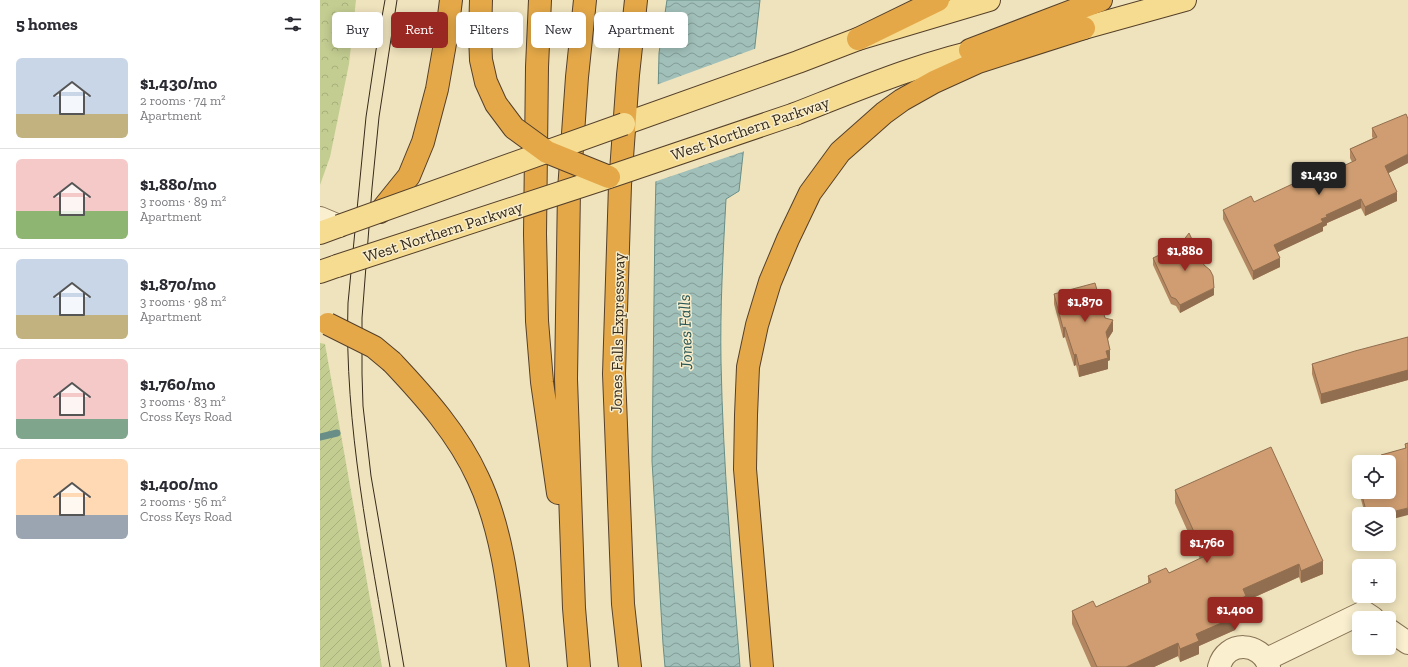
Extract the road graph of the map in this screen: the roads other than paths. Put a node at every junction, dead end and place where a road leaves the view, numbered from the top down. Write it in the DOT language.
graph roads {
  1 [pos="451,0"];
  2 [pos="481,0"];
  3 [pos="540,0"];
  4 [pos="585,0"];
  5 [pos="636,0"];
  6 [pos="938,0"];
  7 [pos="990,0"];
  8 [pos="1101,0"];
  9 [pos="1185,0"];
  10 [pos="1084,28"];
  11 [pos="858,39"];
  12 [pos="958,54"];
  13 [pos="547,152"];
  14 [pos="608,177"];
  15 [pos="380,212"];
  16 [pos="326,226"];
  17 [pos="328,269"];
  18 [pos="320,321"];
  19 [pos="574,608"];
  20 [pos="1352,618"];
  21 [pos="1396,635"];
  22 [pos="1408,643"];
  23 [pos="1268,663"];
  24 [pos="518,667"];
  25 [pos="579,667"];
  26 [pos="630,667"];
  27 [pos="762,667"];
  28 [pos="1219,667"];
  1 -- 15 [label="highway"];
  2 -- 13 [label="highway, bridge"];
  3 -- 19 [label="highway"];
  4 -- 19 [label="highway"];
  5 -- 26 [label="highway, Jones Falls Expressway"];
  6 -- 11 [label="highway"];
  7 -- 11 [label="main road"];
  8 -- 12 [label="highway"];
  9 -- 10 [label="main road, West Northern Parkway"];
  10 -- 12 [label="main road, West Northern Parkway"];
  10 -- 27 [label="highway"];
  11 -- 13 [label="main road, bridge"];
  12 -- 14 [label="main road, West Northern Parkway, bridge"];
  13 -- 14 [label="highway, bridge"];
  13 -- 15 [label="main road, bridge"];
  14 -- 17 [label="main road, West Northern Parkway, bridge"];
  15 -- 16 [label="main road, bridge"];
  18 -- 24 [label="highway, bridge"];
  19 -- 25 [label="highway"];
  20 -- 23 [label="street"];
  21 -- 22 [label="street"];
  23 -- 28 [label="street"];
}
